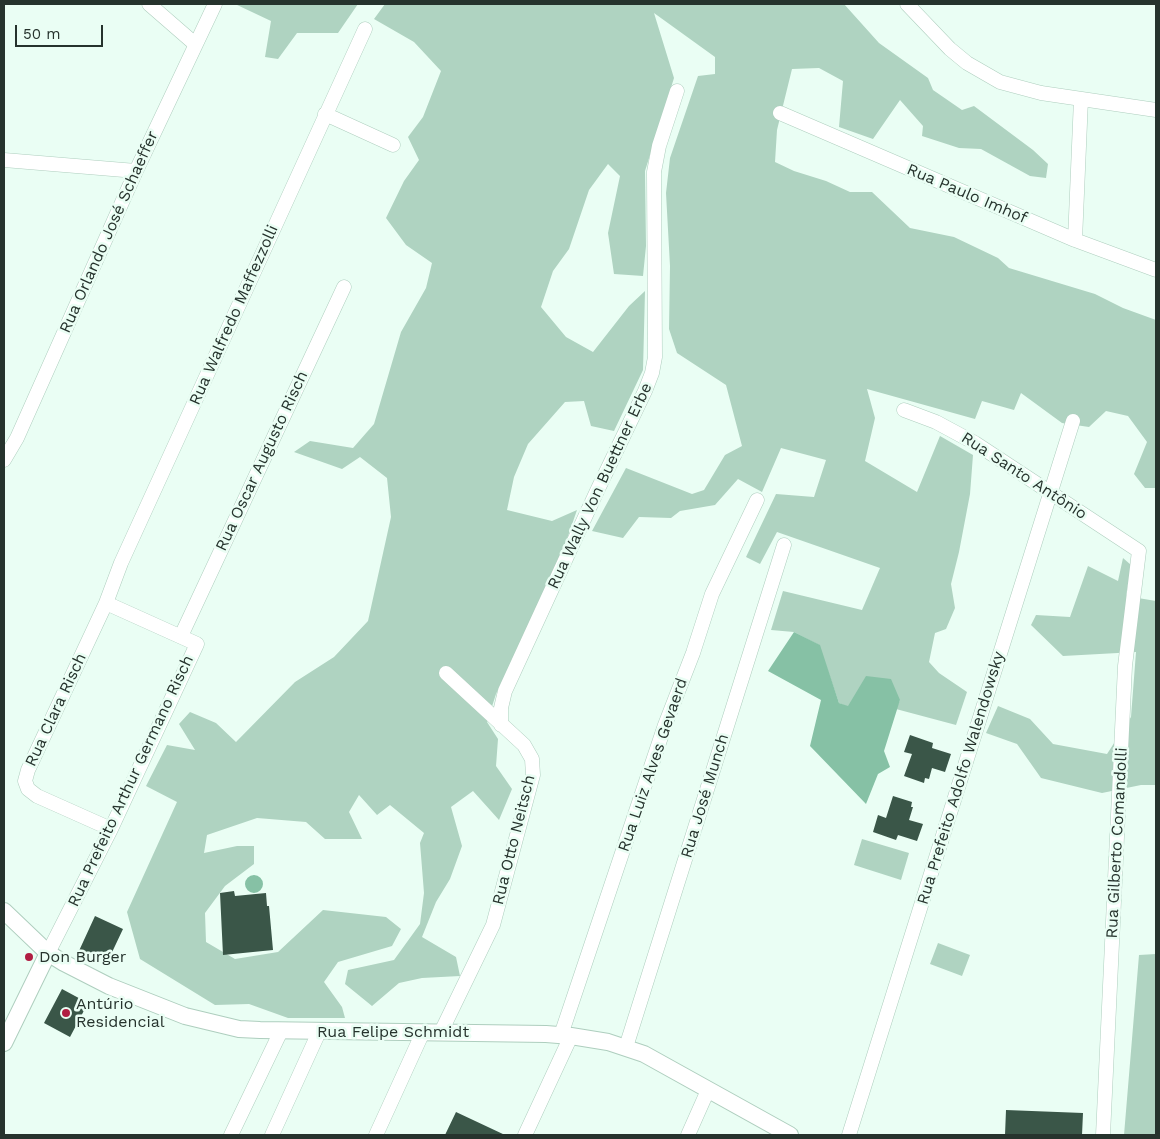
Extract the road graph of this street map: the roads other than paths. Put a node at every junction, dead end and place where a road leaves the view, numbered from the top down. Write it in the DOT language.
graph roads {
  1 [pos="149,4"];
  2 [pos="215,4"];
  3 [pos="907,4"];
  4 [pos="365,28"];
  5 [pos="195,44"];
  6 [pos="677,91"];
  7 [pos="1081,99"];
  8 [pos="1156,110"];
  9 [pos="780,113"];
  10 [pos="325,114"];
  11 [pos="393,145"];
  12 [pos="4,160"];
  13 [pos="136,171"];
  14 [pos="1075,240"];
  15 [pos="1156,270"];
  16 [pos="344,287"];
  17 [pos="904,410"];
  18 [pos="1073,421"];
  19 [pos="4,460"];
  20 [pos="1051,492"];
  21 [pos="757,500"];
  22 [pos="784,545"];
  23 [pos="1139,551"];
  24 [pos="106,603"];
  25 [pos="180,636"];
  26 [pos="446,672"];
  27 [pos="501,725"];
  28 [pos="111,829"];
  29 [pos="4,911"];
  30 [pos="48,953"];
  31 [pos="281,1031"];
  32 [pos="319,1032"];
  33 [pos="423,1032"];
  34 [pos="442,1032"];
  35 [pos="566,1035"];
  36 [pos="4,1043"];
  37 [pos="626,1047"];
  38 [pos="708,1090"];
  39 [pos="231,1135"];
  40 [pos="272,1135"];
  41 [pos="376,1135"];
  42 [pos="526,1135"];
  43 [pos="688,1135"];
  44 [pos="790,1135"];
  45 [pos="849,1135"];
  46 [pos="1103,1135"];
  1 -- 5 [label="street"];
  2 -- 5 [label="street, Rua Orlando José Schaeffer"];
  3 -- 7 [label="street"];
  4 -- 10 [label="street, Rua Walfredo Maffezzolli"];
  5 -- 13 [label="street, Rua Orlando José Schaeffer"];
  6 -- 27 [label="street, Rua Wally Von Buettner Erbe"];
  7 -- 8 [label="street"];
  7 -- 14 [label="street"];
  9 -- 14 [label="street, Rua Paulo Imhof"];
  10 -- 11 [label="street"];
  10 -- 24 [label="street, Rua Walfredo Maffezzolli"];
  12 -- 13 [label="street"];
  13 -- 19 [label="street, Rua Orlando José Schaeffer"];
  14 -- 15 [label="street, Rua Paulo Imhof"];
  16 -- 25 [label="street, Rua Oscar Augusto Risch"];
  17 -- 20 [label="street, Rua Santo Antônio"];
  18 -- 20 [label="street, Rua Prefeito Adolfo Walendowsky"];
  20 -- 23 [label="street, Rua Santo Antônio"];
  20 -- 45 [label="street, Rua Prefeito Adolfo Walendowsky"];
  21 -- 35 [label="street, Rua Luiz Alves Gevaerd"];
  22 -- 37 [label="street, Rua José Munch"];
  23 -- 46 [label="street, Rua Gilberto Comandolli"];
  24 -- 25 [label="street, Rua Prefeito Arthur Germano Risch"];
  24 -- 28 [label="street, Rua Clara Risch"];
  25 -- 28 [label="street, Rua Prefeito Arthur Germano Risch"];
  26 -- 27 [label="street, Rua Otto Neitsch"];
  27 -- 34 [label="street, Rua Otto Neitsch"];
  28 -- 30 [label="street, Rua Prefeito Arthur Germano Risch"];
  29 -- 30 [label="main road, Rua Felipe Schmidt"];
  30 -- 31 [label="main road, Rua Felipe Schmidt"];
  30 -- 36 [label="main road"];
  31 -- 32 [label="main road, Rua Felipe Schmidt"];
  31 -- 39 [label="street"];
  32 -- 33 [label="main road, Rua Felipe Schmidt"];
  32 -- 40 [label="street"];
  33 -- 34 [label="main road, Rua Felipe Schmidt"];
  33 -- 41 [label="street"];
  34 -- 35 [label="main road, Rua Felipe Schmidt"];
  35 -- 37 [label="main road, Rua Felipe Schmidt"];
  35 -- 42 [label="street, Rua Luiz Alves Gevaerd"];
  37 -- 38 [label="main road, Rua Felipe Schmidt"];
  38 -- 43 [label="street"];
  38 -- 44 [label="main road, Rua Felipe Schmidt"];
}
